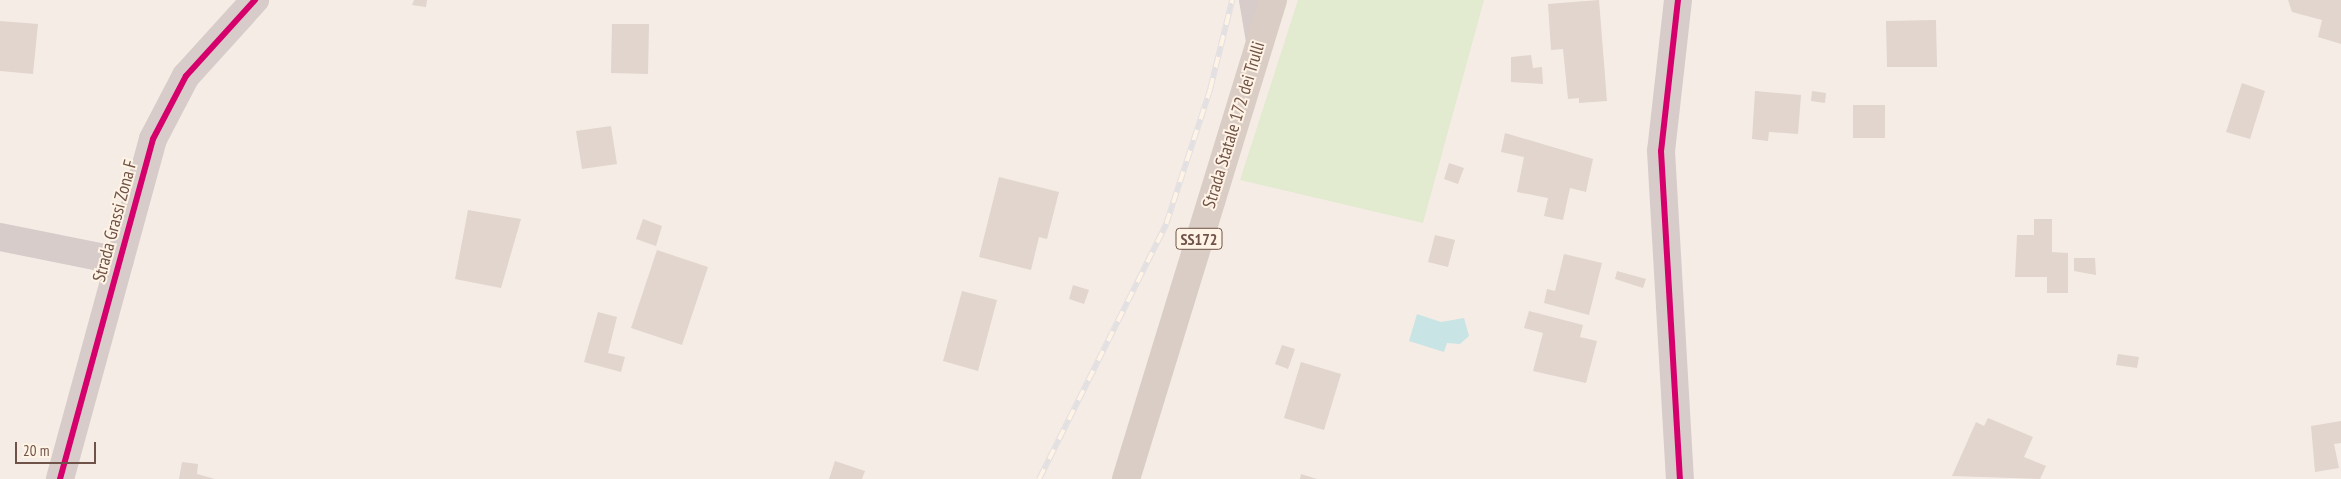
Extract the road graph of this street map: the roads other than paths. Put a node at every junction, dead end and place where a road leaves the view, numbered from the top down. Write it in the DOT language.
graph roads {
  1 [pos="255,0"];
  2 [pos="1253,0"];
  3 [pos="1273,0"];
  4 [pos="1678,0"];
  5 [pos="1260,41"];
  6 [pos="0,237"];
  7 [pos="120,261"];
  8 [pos="60,479"];
  9 [pos="1126,479"];
  10 [pos="1680,479"];
  1 -- 7 [label="street, Strada Grassi Zona F"];
  2 -- 5 [label="street"];
  3 -- 5 [label="main road, Strada Statale 172 dei Trulli / SS172"];
  4 -- 10 [label="street"];
  5 -- 9 [label="main road, Strada Statale 172 dei Trulli / SS172"];
  6 -- 7 [label="street"];
  7 -- 8 [label="street, Strada Grassi Zona F"];
}
